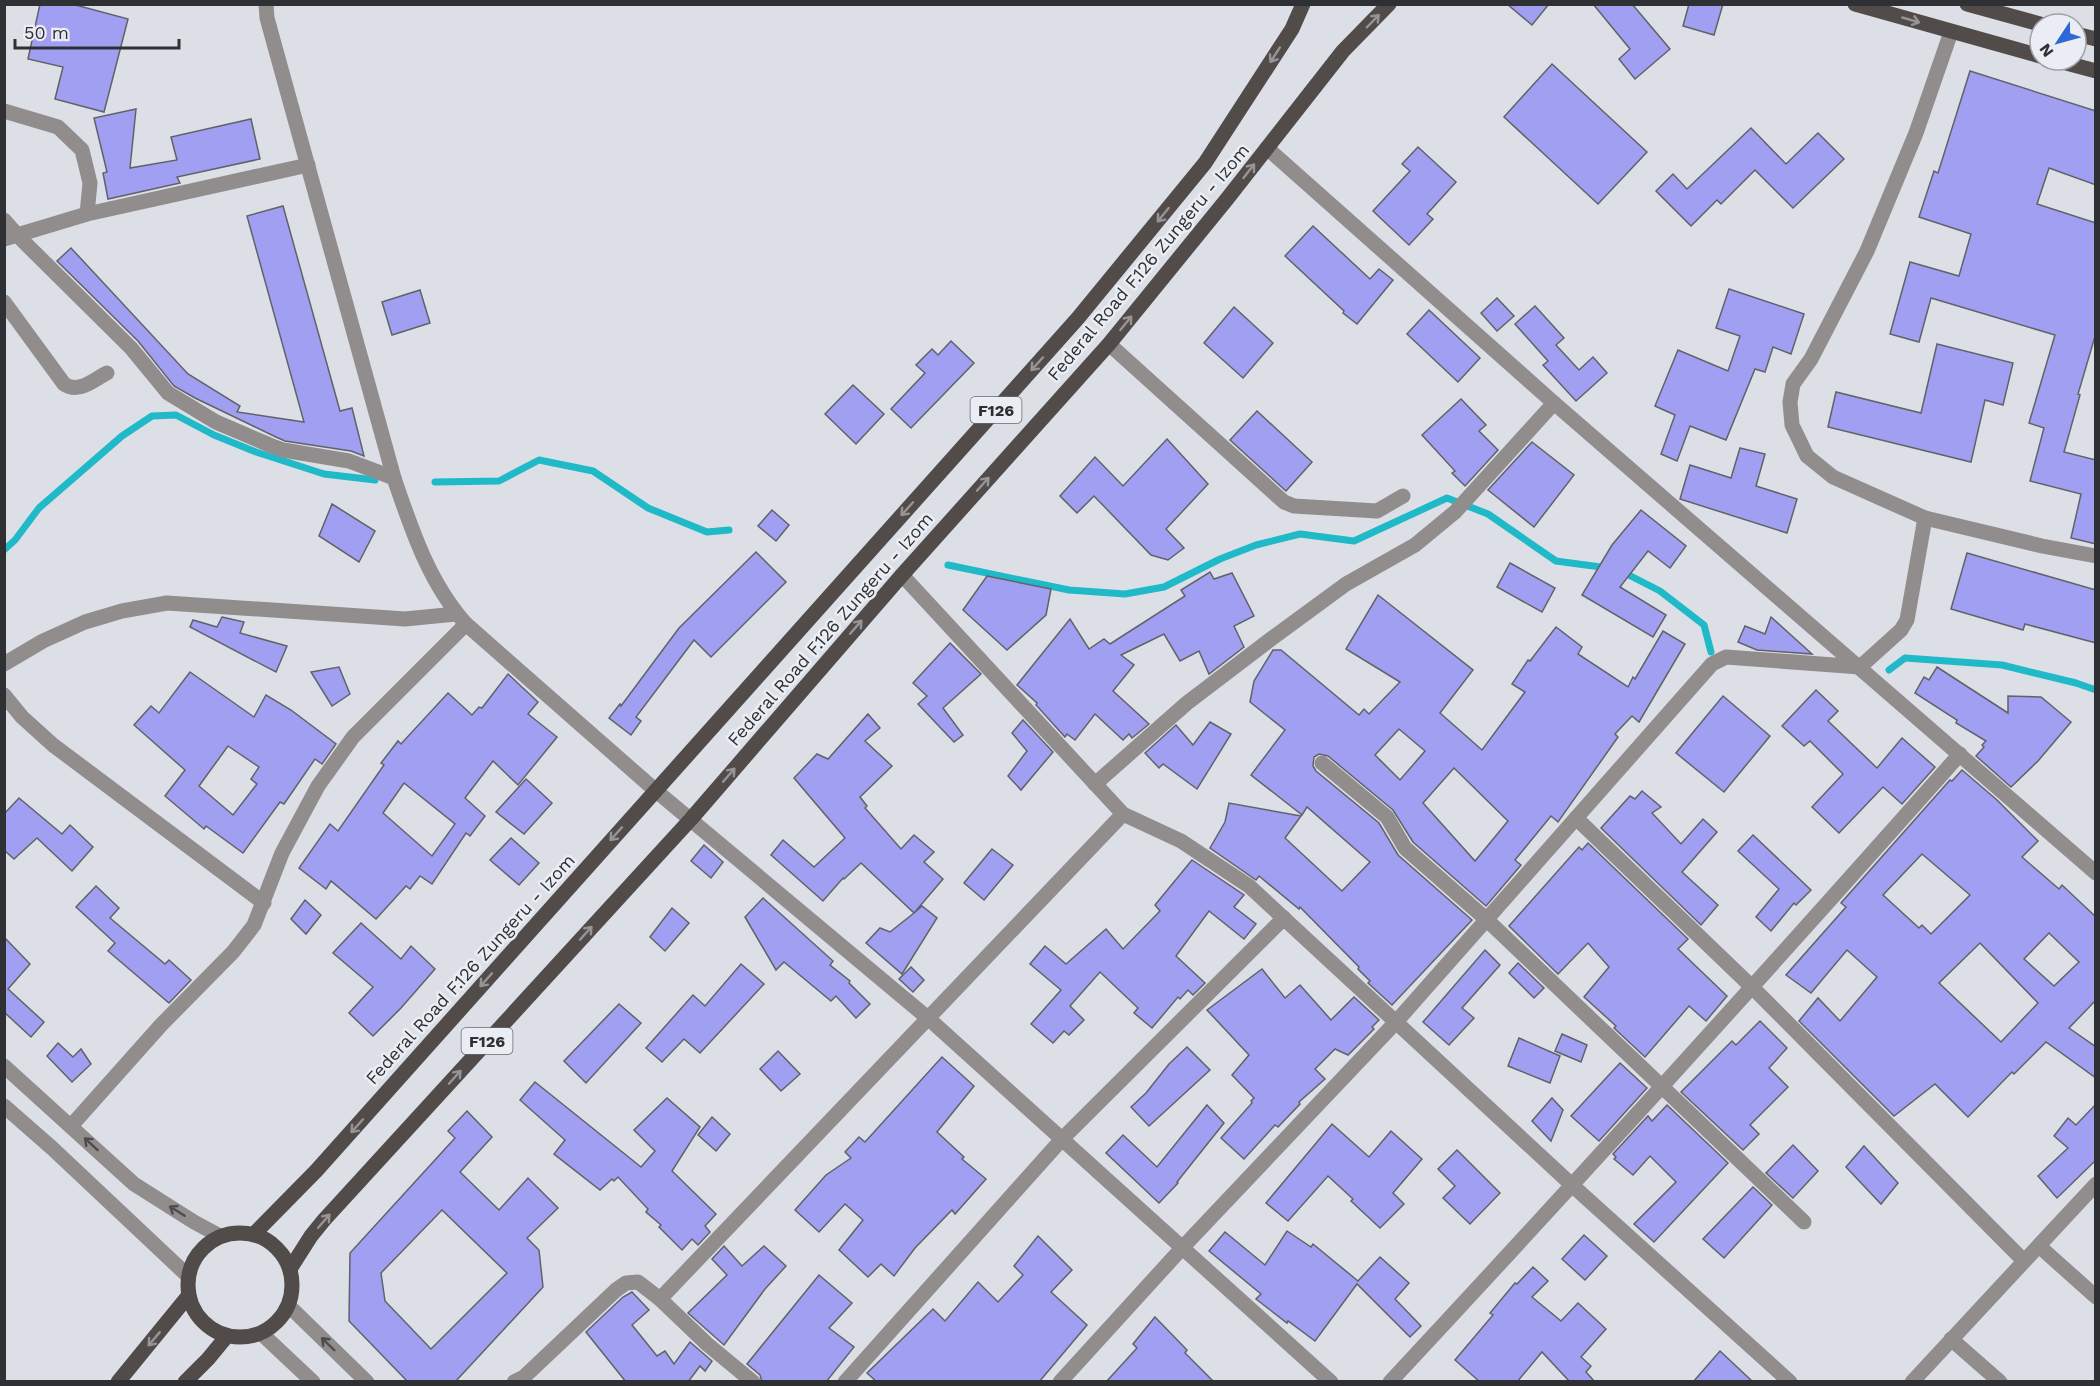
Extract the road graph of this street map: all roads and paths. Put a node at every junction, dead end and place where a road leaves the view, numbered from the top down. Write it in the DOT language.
graph roads {
  1 [pos="266,4"];
  2 [pos="1303,4"];
  3 [pos="1389,4"];
  4 [pos="1855,4"];
  5 [pos="1967,4"];
  6 [pos="2028,21"];
  7 [pos="1951,32"];
  8 [pos="2028,53"];
  9 [pos="4,111"];
  10 [pos="1267,148"];
  11 [pos="308,165"];
  12 [pos="87,214"];
  13 [pos="4,220"];
  14 [pos="11,237"];
  15 [pos="4,302"];
  16 [pos="1109,344"];
  17 [pos="107,373"];
  18 [pos="1554,403"];
  19 [pos="394,478"];
  20 [pos="1403,496"];
  21 [pos="1925,518"];
  22 [pos="2096,556"];
  23 [pos="902,574"];
  24 [pos="461,619"];
  25 [pos="4,664"];
  26 [pos="1860,667"];
  27 [pos="4,695"];
  28 [pos="1960,754"];
  29 [pos="1322,763"];
  30 [pos="1095,784"];
  31 [pos="655,790"];
  32 [pos="1124,814"];
  33 [pos="1576,818"];
  34 [pos="691,819"];
  35 [pos="2096,873"];
  36 [pos="264,903"];
  37 [pos="1284,918"];
  38 [pos="1486,919"];
  39 [pos="1753,988"];
  40 [pos="929,1019"];
  41 [pos="1396,1022"];
  42 [pos="4,1066"];
  43 [pos="1662,1087"];
  44 [pos="4,1106"];
  45 [pos="71,1126"];
  46 [pos="1063,1138"];
  47 [pos="2096,1184"];
  48 [pos="1573,1186"];
  49 [pos="1804,1222"];
  50 [pos="254,1234"];
  51 [pos="220,1236"];
  52 [pos="2039,1246"];
  53 [pos="1183,1247"];
  54 [pos="2024,1261"];
  55 [pos="290,1269"];
  56 [pos="188,1276"];
  57 [pos="189,1295"];
  58 [pos="2096,1297"];
  59 [pos="660,1299"];
  60 [pos="289,1306"];
  61 [pos="262,1334"];
  62 [pos="227,1336"];
  63 [pos="1951,1339"];
  64 [pos="118,1382"];
  65 [pos="185,1382"];
  66 [pos="313,1382"];
  67 [pos="366,1382"];
  68 [pos="514,1382"];
  69 [pos="753,1382"];
  70 [pos="845,1382"];
  71 [pos="1060,1382"];
  72 [pos="1332,1382"];
  73 [pos="1390,1382"];
  74 [pos="1790,1382"];
  75 [pos="1912,1382"];
  76 [pos="2000,1382"];
  1 -- 11 [label="street"];
  2 -- 31 [label="main road, Federal Road F.126 Zungeru - Izom / F126, one-way"];
  10 -- 3 [label="main road, Federal Road F.126 Zungeru - Izom / F126, one-way"];
  4 -- 7 [label="main road, one-way"];
  5 -- 6 [label="main road"];
  7 -- 8 [label="main road"];
  7 -- 21 [label="street"];
  9 -- 12 [label="street"];
  16 -- 10 [label="main road, Federal Road F.126 Zungeru - Izom / F126, one-way"];
  10 -- 18 [label="street"];
  11 -- 12 [label="street"];
  11 -- 19 [label="street"];
  12 -- 14 [label="street"];
  13 -- 14 [label="street"];
  14 -- 19 [label="street"];
  15 -- 17 [label="street"];
  16 -- 20 [label="street"];
  23 -- 16 [label="main road, Federal Road F.126 Zungeru - Izom / F126, one-way"];
  18 -- 26 [label="street"];
  18 -- 30 [label="street"];
  19 -- 24 [label="street"];
  21 -- 22 [label="street"];
  21 -- 26 [label="street"];
  23 -- 30 [label="street"];
  34 -- 23 [label="main road, Federal Road F.126 Zungeru - Izom / F126, one-way"];
  24 -- 25 [label="street"];
  24 -- 31 [label="street"];
  24 -- 36 [label="street"];
  26 -- 28 [label="street"];
  26 -- 33 [label="street"];
  27 -- 36 [label="street"];
  28 -- 35 [label="street"];
  28 -- 39 [label="street"];
  29 -- 38 [label="street"];
  30 -- 32 [label="street"];
  31 -- 34 [label="street"];
  31 -- 50 [label="main road, Federal Road F.126 Zungeru - Izom / F126, one-way"];
  32 -- 37 [label="street"];
  32 -- 40 [label="street"];
  33 -- 38 [label="street"];
  33 -- 39 [label="street"];
  34 -- 40 [label="street"];
  55 -- 34 [label="main road, Federal Road F.126 Zungeru - Izom / F126, one-way"];
  36 -- 45 [label="street"];
  37 -- 41 [label="street"];
  37 -- 46 [label="street"];
  38 -- 41 [label="street"];
  38 -- 43 [label="street"];
  39 -- 43 [label="street"];
  39 -- 54 [label="street"];
  40 -- 46 [label="street"];
  40 -- 59 [label="street"];
  41 -- 48 [label="street"];
  41 -- 53 [label="street"];
  42 -- 45 [label="street"];
  43 -- 48 [label="street"];
  43 -- 49 [label="street"];
  44 -- 56 [label="street"];
  51 -- 45 [label="street, one-way"];
  46 -- 53 [label="street"];
  46 -- 70 [label="street"];
  47 -- 52 [label="street"];
  48 -- 73 [label="street"];
  48 -- 74 [label="street"];
  50 -- 51 [label="main road"];
  50 -- 55 [label="main road"];
  51 -- 56 [label="main road"];
  52 -- 54 [label="street"];
  52 -- 58 [label="street"];
  53 -- 71 [label="street"];
  53 -- 72 [label="street"];
  54 -- 63 [label="street"];
  55 -- 60 [label="main road"];
  56 -- 57 [label="main road"];
  57 -- 62 [label="main road"];
  57 -- 64 [label="main road, one-way"];
  59 -- 68 [label="street"];
  59 -- 69 [label="street"];
  60 -- 61 [label="main road"];
  67 -- 60 [label="street, one-way"];
  61 -- 62 [label="main road"];
  61 -- 66 [label="street"];
  62 -- 65 [label="main road"];
  63 -- 75 [label="street"];
  63 -- 76 [label="street"];
}
